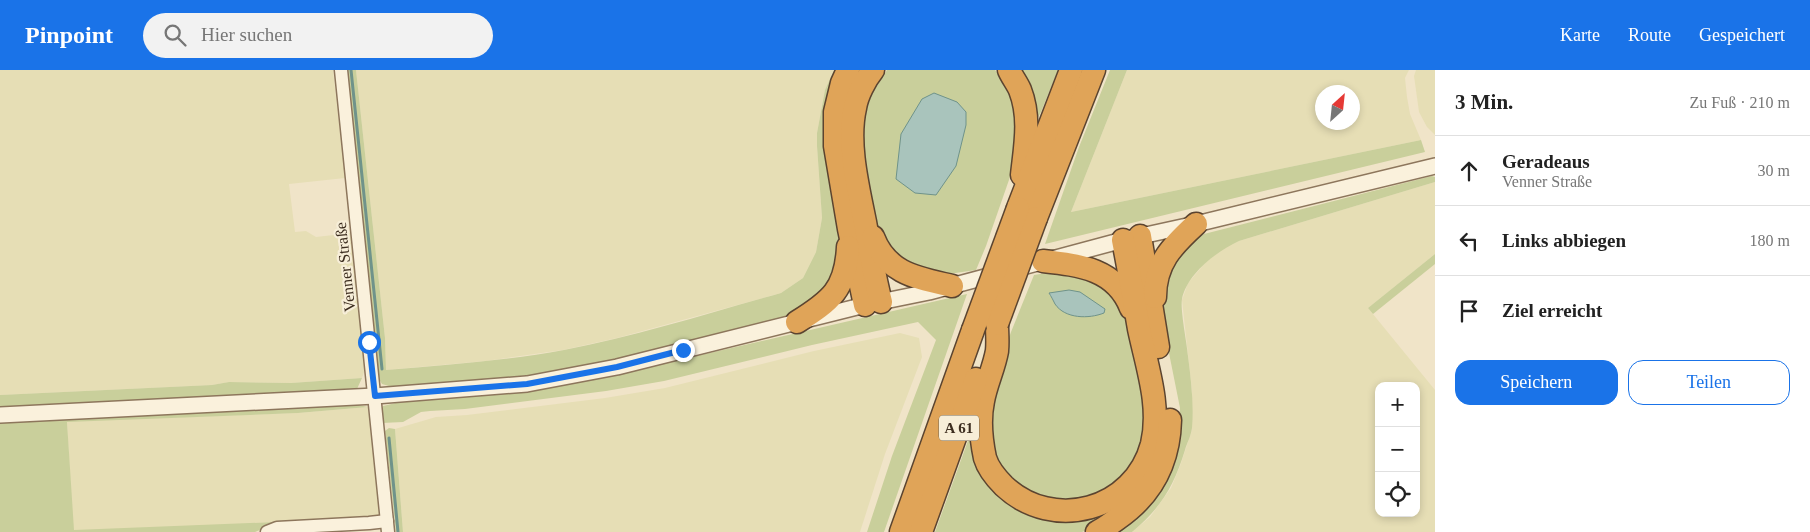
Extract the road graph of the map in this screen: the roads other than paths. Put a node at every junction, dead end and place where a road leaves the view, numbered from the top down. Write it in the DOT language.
graph roads {
  1 [pos="341,70"];
  2 [pos="848,70"];
  3 [pos="873,70"];
  4 [pos="1009,70"];
  5 [pos="1071,70"];
  6 [pos="1094,70"];
  7 [pos="1435,166"];
  8 [pos="863,210"];
  9 [pos="1027,213"];
  10 [pos="1196,224"];
  11 [pos="849,229"];
  12 [pos="1132,238"];
  13 [pos="1043,261"];
  14 [pos="952,286"];
  15 [pos="873,303"];
  16 [pos="797,322"];
  17 [pos="997,324"];
  18 [pos="1148,330"];
  19 [pos="375,396"];
  20 [pos="0,416"];
  21 [pos="388,526"];
  22 [pos="267,532"];
  23 [pos="900,532"];
  24 [pos="921,532"];
  25 [pos="1097,532"];
  1 -- 19 [label="street, Venner Straße"];
  2 -- 11 [label="highway"];
  3 -- 8 [label="highway"];
  4 -- 9 [label="highway"];
  5 -- 9 [label="highway, A 61"];
  6 -- 9 [label="highway, A 61"];
  7 -- 10 [label="street"];
  8 -- 14 [label="highway"];
  8 -- 15 [label="highway"];
  9 -- 17 [label="highway, A 61, bridge"];
  9 -- 23 [label="highway, A 61, bridge"];
  10 -- 12 [label="street"];
  10 -- 18 [label="highway"];
  11 -- 15 [label="highway"];
  11 -- 16 [label="highway"];
  12 -- 13 [label="street"];
  12 -- 18 [label="highway"];
  13 -- 14 [label="street"];
  13 -- 18 [label="highway"];
  14 -- 15 [label="street"];
  15 -- 16 [label="street"];
  16 -- 19 [label="street"];
  17 -- 18 [label="highway"];
  17 -- 24 [label="highway, A 61"];
  18 -- 25 [label="highway"];
  19 -- 20 [label="street"];
  19 -- 21 [label="street, Venner Straße"];
  21 -- 22 [label="street, Venner Straße"];
}
